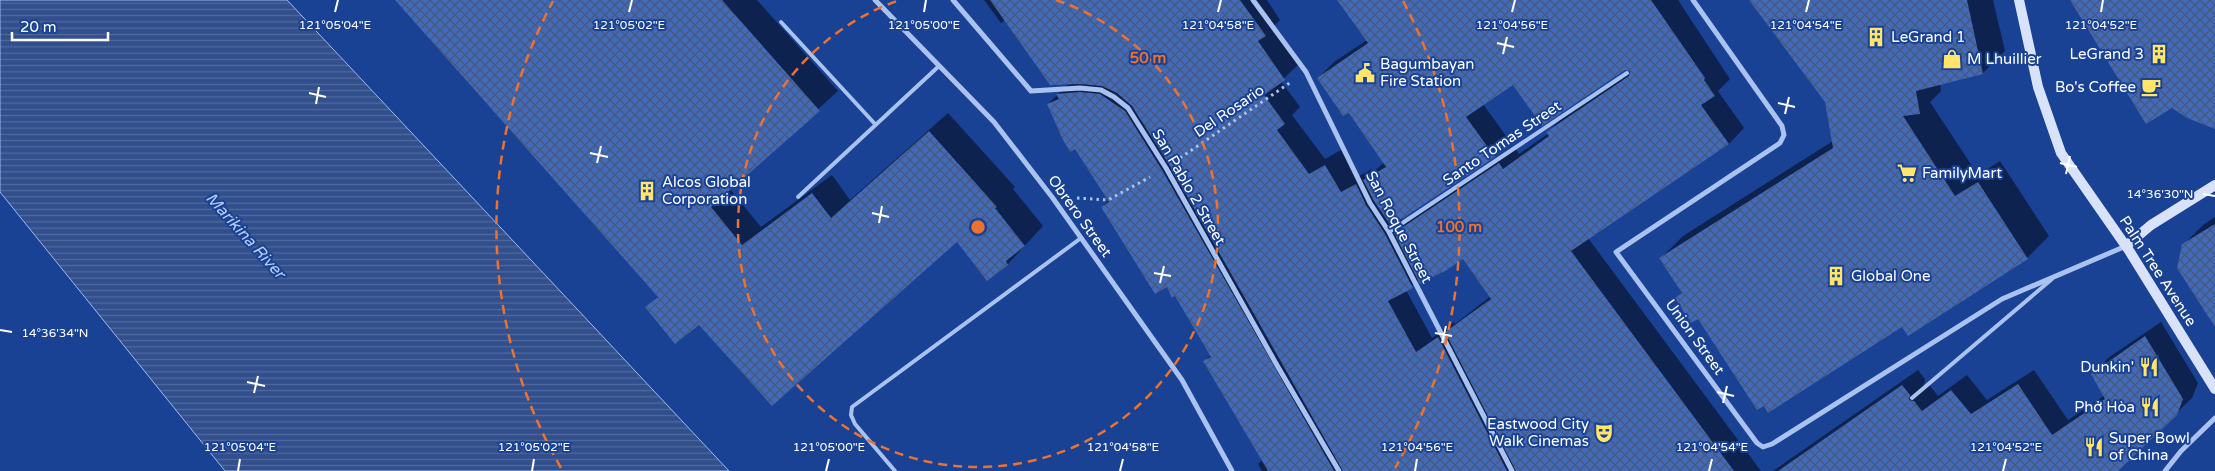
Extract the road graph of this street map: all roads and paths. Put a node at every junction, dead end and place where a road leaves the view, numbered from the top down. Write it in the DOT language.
graph roads {
  1 [pos="875,0"];
  2 [pos="953,0"];
  3 [pos="1253,0"];
  4 [pos="1693,0"];
  5 [pos="2019,0"];
  6 [pos="781,22"];
  7 [pos="939,66"];
  8 [pos="1306,72"];
  9 [pos="1627,73"];
  10 [pos="874,124"];
  11 [pos="1166,168"];
  12 [pos="2215,185"];
  13 [pos="798,197"];
  14 [pos="1052,197"];
  15 [pos="1389,232"];
  16 [pos="1081,238"];
  17 [pos="2126,246"];
  18 [pos="2057,274"];
  19 [pos="2215,389"];
  20 [pos="1912,398"];
  21 [pos="2215,418"];
  22 [pos="895,471"];
  23 [pos="1232,471"];
  24 [pos="1339,471"];
  25 [pos="1512,471"];
  26 [pos="2165,471"];
  1 -- 7 [label="street, Obrero Street"];
  2 -- 11 [label="street, San Pablo 2 Street"];
  3 -- 8 [label="street, San Roque Street"];
  4 -- 18 [label="street, Union Street"];
  5 -- 17 [label="street, Palm Tree Avenue"];
  6 -- 10 [label="lane"];
  7 -- 10 [label="lane"];
  7 -- 14 [label="street, Obrero Street"];
  8 -- 11 [label="path, Del Rosario"];
  8 -- 15 [label="street, San Roque Street"];
  9 -- 15 [label="lane, Santo Tomas Street"];
  10 -- 13 [label="lane"];
  11 -- 14 [label="path, Del Rosario"];
  11 -- 24 [label="street, San Pablo 2 Street"];
  12 -- 17 [label="street"];
  14 -- 16 [label="street, Obrero Street"];
  15 -- 25 [label="street, San Roque Street"];
  16 -- 22 [label="lane"];
  16 -- 23 [label="street, Obrero Street"];
  17 -- 18 [label="street, Union Street"];
  17 -- 19 [label="street, Palm Tree Avenue"];
  18 -- 20 [label="lane"];
  21 -- 26 [label="street"];
}
